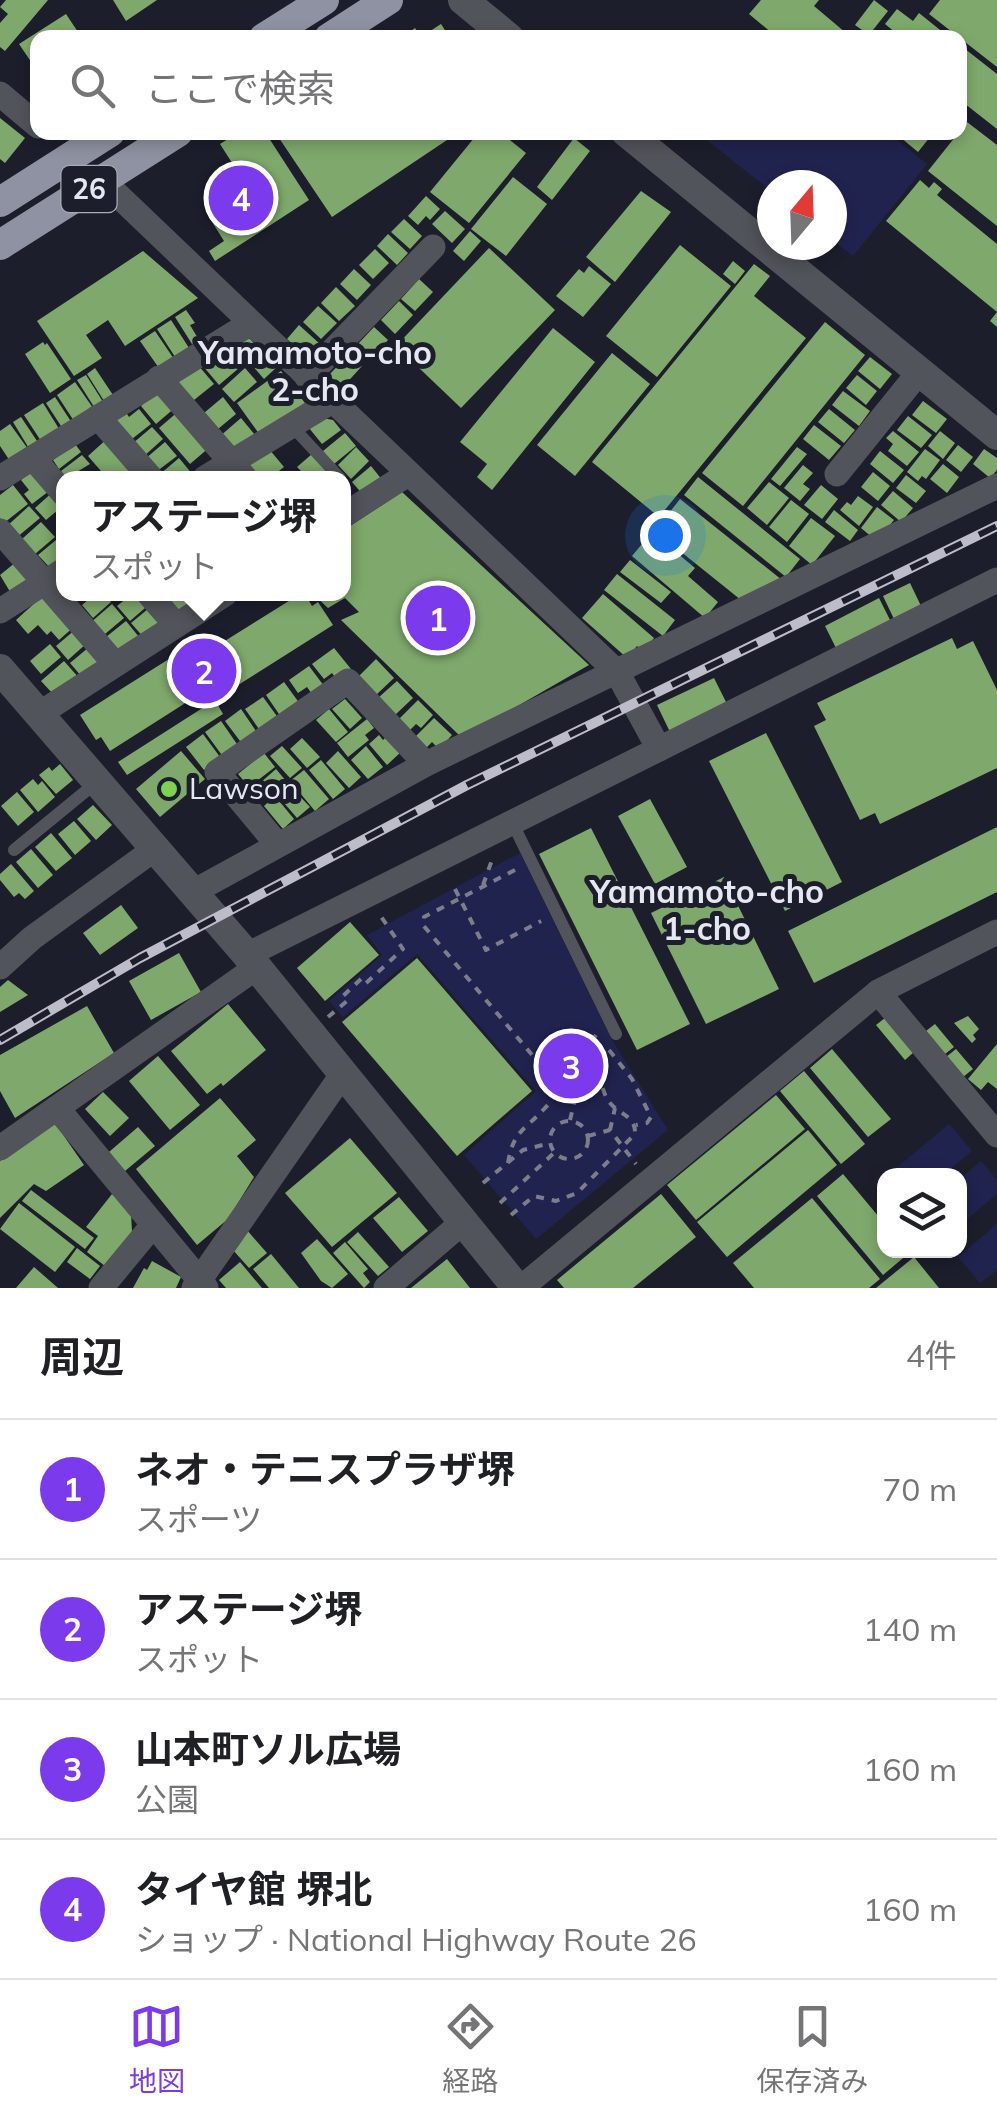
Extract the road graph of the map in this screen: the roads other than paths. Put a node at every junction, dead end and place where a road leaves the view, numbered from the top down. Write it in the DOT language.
graph roads {
  1 [pos="324,0"];
  2 [pos="388,0"];
  3 [pos="463,0"];
  4 [pos="277,30"];
  5 [pos="341,30"];
  6 [pos="499,30"];
  7 [pos="0,94"];
  8 [pos="30,119"];
  9 [pos="55,140"];
  10 [pos="98,140"];
  11 [pos="165,140"];
  12 [pos="636,140"];
  13 [pos="73,156"];
  14 [pos="102,180"];
  15 [pos="0,202"];
  16 [pos="0,245"];
  17 [pos="434,248"];
  18 [pos="251,323"];
  19 [pos="920,371"];
  20 [pos="307,377"];
  21 [pos="160,378"];
  22 [pos="332,401"];
  23 [pos="98,417"];
  24 [pos="290,424"];
  25 [pos="997,435"];
  26 [pos="33,458"];
  27 [pos="238,470"];
  28 [pos="145,471"];
  29 [pos="333,471"];
  30 [pos="408,474"];
  31 [pos="837,474"];
  32 [pos="0,478"];
  33 [pos="56,485"];
  34 [pos="997,486"];
  35 [pos="353,510"];
  36 [pos="0,531"];
  37 [pos="54,576"];
  38 [pos="997,580"];
  39 [pos="71,601"];
  40 [pos="155,601"];
  41 [pos="214,601"];
  42 [pos="0,611"];
  43 [pos="176,625"];
  44 [pos="115,664"];
  45 [pos="0,669"];
  46 [pos="617,672"];
  47 [pos="39,714"];
  48 [pos="660,749"];
  49 [pos="426,764"];
  50 [pos="98,781"];
  51 [pos="512,822"];
  52 [pos="277,844"];
  53 [pos="156,848"];
  54 [pos="14,850"];
  55 [pos="193,892"];
  56 [pos="997,932"];
  57 [pos="252,961"];
  58 [pos="0,967"];
  59 [pos="878,992"];
  60 [pos="612,1039"];
  61 [pos="342,1074"];
  62 [pos="57,1108"];
  63 [pos="997,1135"];
  64 [pos="0,1148"];
  65 [pos="464,1222"];
  66 [pos="153,1225"];
  67 [pos="200,1285"];
  68 [pos="101,1288"];
  69 [pos="386,1288"];
  70 [pos="519,1288"];
  1 -- 4 [label="highway"];
  2 -- 5 [label="highway"];
  3 -- 6 [label="street"];
  7 -- 8 [label="street"];
  9 -- 13 [label="street"];
  10 -- 13 [label="highway, 26"];
  11 -- 14 [label="highway, 26"];
  12 -- 19 [label="street"];
  13 -- 15 [label="highway, 26"];
  14 -- 16 [label="highway, 26"];
  14 -- 18 [label="street"];
  17 -- 20 [label="street"];
  18 -- 20 [label="street"];
  18 -- 21 [label="street"];
  19 -- 25 [label="street"];
  19 -- 31 [label="street"];
  20 -- 22 [label="street"];
  21 -- 23 [label="street"];
  21 -- 27 [label="street"];
  22 -- 24 [label="street"];
  22 -- 30 [label="street"];
  23 -- 26 [label="street"];
  23 -- 28 [label="street"];
  24 -- 27 [label="street"];
  24 -- 29 [label="lane"];
  26 -- 32 [label="street"];
  26 -- 33 [label="street"];
  30 -- 35 [label="street"];
  30 -- 46 [label="street"];
  34 -- 46 [label="street"];
  36 -- 37 [label="street"];
  37 -- 42 [label="street"];
  38 -- 48 [label="street"];
  39 -- 44 [label="street"];
  40 -- 43 [label="street"];
  41 -- 43 [label="street"];
  43 -- 44 [label="street"];
  44 -- 47 [label="street"];
  45 -- 47 [label="street"];
  46 -- 48 [label="street"];
  46 -- 49 [label="street"];
  47 -- 50 [label="street"];
  48 -- 51 [label="street"];
  49 -- 52 [label="street"];
  49 -- 52 [label="street"];
  50 -- 53 [label="street"];
  50 -- 54 [label="lane"];
  51 -- 57 [label="street"];
  51 -- 60 [label="lane"];
  52 -- 55 [label="street"];
  53 -- 55 [label="street"];
  53 -- 58 [label="street"];
  55 -- 57 [label="street"];
  56 -- 59 [label="street"];
  57 -- 61 [label="street"];
  57 -- 62 [label="street"];
  59 -- 63 [label="street"];
  59 -- 70 [label="street"];
  61 -- 65 [label="street"];
  61 -- 67 [label="street"];
  62 -- 64 [label="street"];
  62 -- 66 [label="street"];
  65 -- 69 [label="street"];
  65 -- 70 [label="street"];
  66 -- 67 [label="street"];
  66 -- 68 [label="street"];
}
